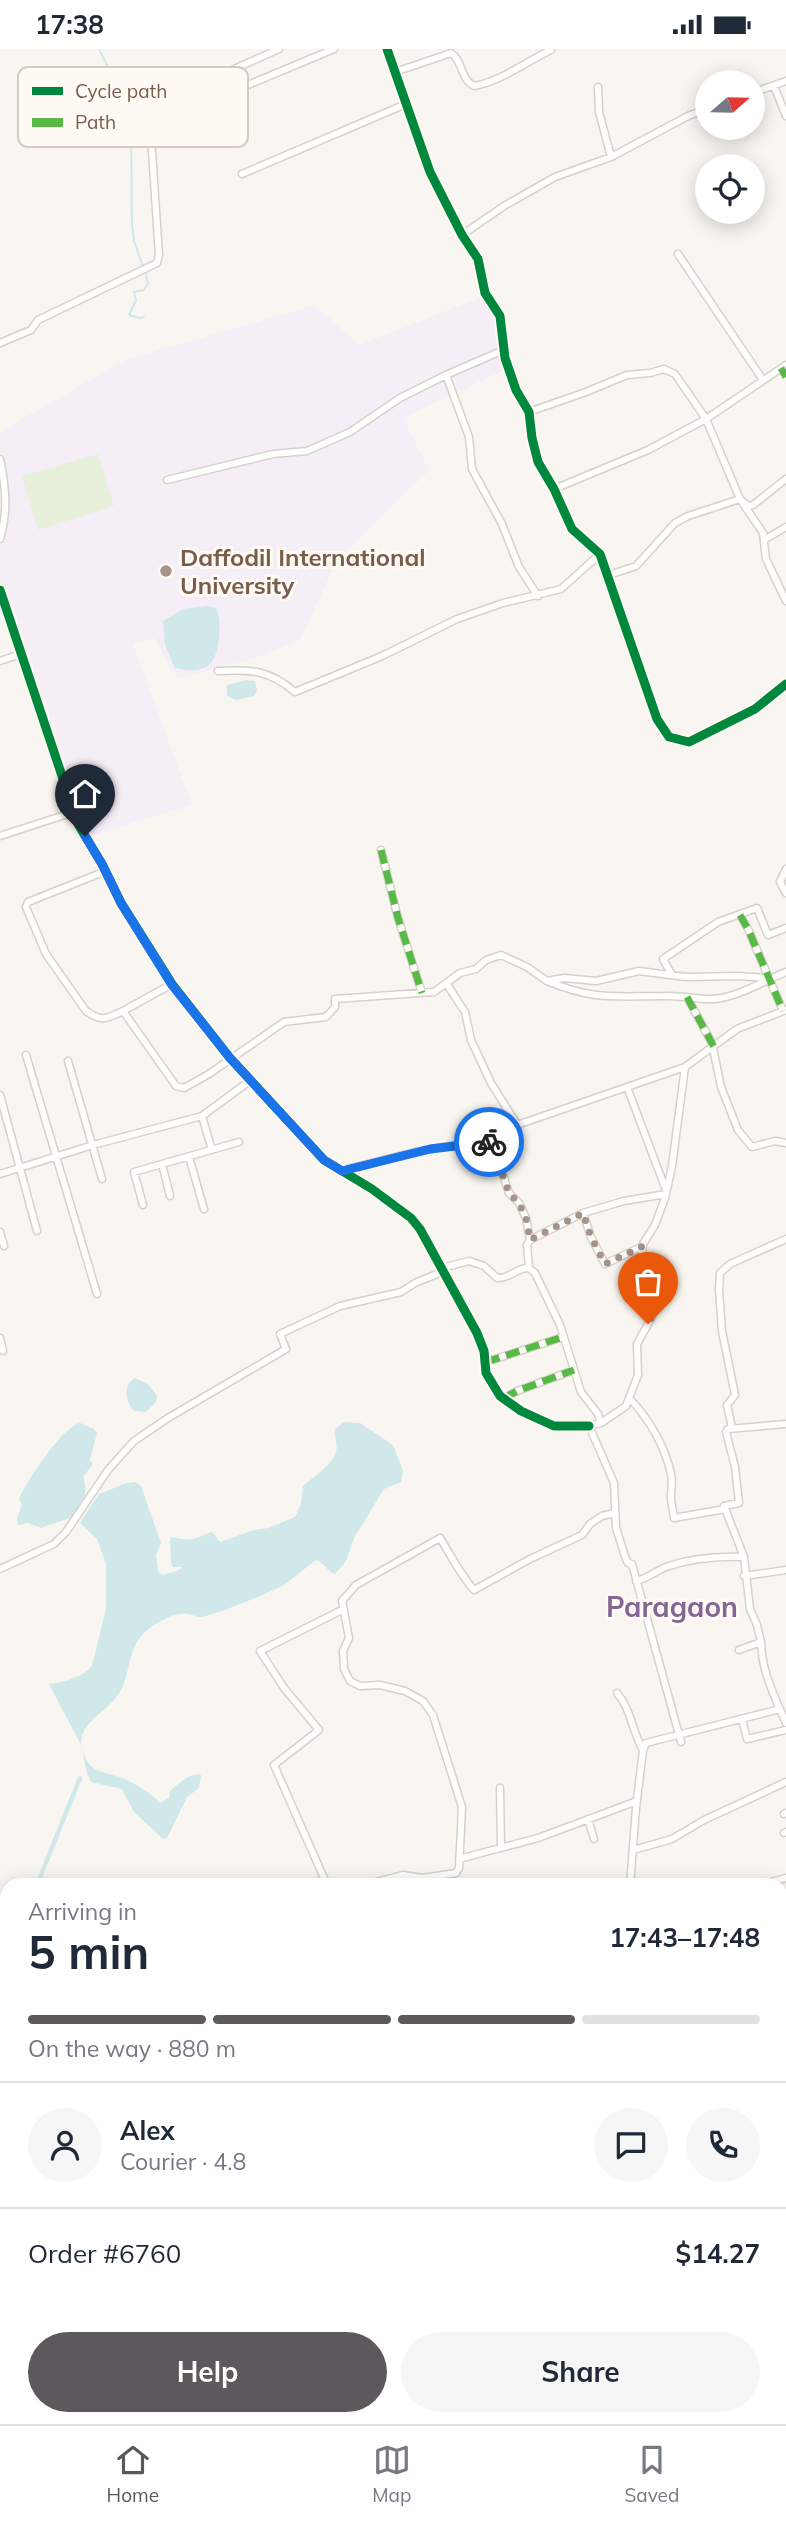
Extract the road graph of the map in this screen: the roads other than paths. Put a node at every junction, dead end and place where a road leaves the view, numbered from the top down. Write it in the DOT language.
graph roads {
  1 [pos="279,49"];
  2 [pos="334,49"];
  3 [pos="387,49"];
  4 [pos="551,50"];
  5 [pos="239,67"];
  6 [pos="395,72"];
  7 [pos="786,81"];
  8 [pos="248,85"];
  9 [pos="774,86"];
  10 [pos="598,87"];
  11 [pos="765,89"];
  12 [pos="406,104"];
  13 [pos="695,114"];
  14 [pos="786,116"];
  15 [pos="152,147"];
  16 [pos="611,157"];
  17 [pos="242,174"];
  18 [pos="462,235"];
  19 [pos="678,254"];
  20 [pos="0,343"];
  21 [pos="506,349"];
  22 [pos="783,366"];
  23 [pos="446,375"];
  24 [pos="786,376"];
  25 [pos="763,380"];
  26 [pos="529,412"];
  27 [pos="706,418"];
  28 [pos="0,459"];
  29 [pos="1,473"];
  30 [pos="786,479"];
  31 [pos="167,480"];
  32 [pos="554,489"];
  33 [pos="740,499"];
  34 [pos="786,527"];
  35 [pos="0,540"];
  36 [pos="764,540"];
  37 [pos="600,555"];
  38 [pos="606,576"];
  39 [pos="0,590"];
  40 [pos="538,596"];
  41 [pos="786,601"];
  42 [pos="21,654"];
  43 [pos="0,661"];
  44 [pos="218,671"];
  45 [pos="786,684"];
  46 [pos="75,812"];
  47 [pos="0,834"];
  48 [pos="381,851"];
  49 [pos="786,869"];
  50 [pos="106,871"];
  51 [pos="786,893"];
  52 [pos="740,915"];
  53 [pos="786,928"];
  54 [pos="786,972"];
  55 [pos="673,975"];
  56 [pos="770,978"];
  57 [pos="547,981"];
  58 [pos="446,983"];
  59 [pos="172,985"];
  60 [pos="422,993"];
  61 [pos="687,997"];
  62 [pos="123,1011"];
  63 [pos="784,1011"];
  64 [pos="713,1047"];
  65 [pos="26,1055"];
  66 [pos="230,1058"];
  67 [pos="68,1062"];
  68 [pos="685,1067"];
  69 [pos="251,1080"];
  70 [pos="627,1087"];
  71 [pos="0,1095"];
  72 [pos="202,1116"];
  73 [pos="518,1126"];
  74 [pos="489,1140"];
  75 [pos="239,1142"];
  76 [pos="786,1143"];
  77 [pos="93,1145"];
  78 [pos="212,1150"];
  79 [pos="189,1157"];
  80 [pos="56,1158"];
  81 [pos="162,1164"];
  82 [pos="20,1168"];
  83 [pos="342,1171"];
  84 [pos="0,1174"];
  85 [pos="102,1179"];
  86 [pos="666,1192"];
  87 [pos="170,1196"];
  88 [pos="143,1205"];
  89 [pos="204,1209"];
  90 [pos="583,1213"];
  91 [pos="37,1231"];
  92 [pos="0,1232"];
  93 [pos="786,1239"];
  94 [pos="530,1240"];
  95 [pos="4,1246"];
  96 [pos="643,1246"];
  97 [pos="529,1268"];
  98 [pos="439,1271"];
  99 [pos="96,1293"];
  100 [pos="563,1337"];
  101 [pos="0,1338"];
  102 [pos="3,1351"];
  103 [pos="486,1362"];
  104 [pos="574,1370"];
  105 [pos="504,1398"];
  106 [pos="630,1399"];
  107 [pos="601,1423"];
  108 [pos="786,1424"];
  109 [pos="589,1426"];
  110 [pos="732,1428"];
  111 [pos="725,1509"];
  112 [pos="615,1513"];
  113 [pos="744,1557"];
  114 [pos="0,1569"];
  115 [pos="786,1570"];
  116 [pos="744,1576"];
  117 [pos="636,1581"];
  118 [pos="344,1609"];
  119 [pos="761,1642"];
  120 [pos="738,1650"];
  121 [pos="617,1693"];
  122 [pos="780,1709"];
  123 [pos="742,1719"];
  124 [pos="786,1721"];
  125 [pos="786,1730"];
  126 [pos="680,1739"];
  127 [pos="643,1750"];
  128 [pos="786,1782"];
  129 [pos="500,1788"];
  130 [pos="637,1801"];
  131 [pos="588,1819"];
  132 [pos="594,1839"];
  133 [pos="501,1848"];
  134 [pos="633,1850"];
  135 [pos="459,1859"];
  136 [pos="324,1878"];
  137 [pos="392,1878"];
  138 [pos="422,1878"];
  139 [pos="422,1878"];
  140 [pos="631,1878"];
  1 -- 5 [label="street"];
  2 -- 8 [label="street"];
  3 -- 6 [label="street"];
  4 -- 6 [label="street"];
  6 -- 12 [label="street"];
  7 -- 9 [label="street"];
  9 -- 11 [label="street"];
  9 -- 14 [label="street"];
  10 -- 16 [label="street"];
  12 -- 17 [label="street"];
  12 -- 18 [label="street"];
  13 -- 16 [label="street"];
  15 -- 20 [label="street"];
  16 -- 18 [label="street"];
  18 -- 21 [label="street"];
  19 -- 25 [label="street"];
  21 -- 23 [label="street"];
  21 -- 26 [label="street"];
  22 -- 24 [label="street"];
  22 -- 25 [label="street"];
  23 -- 31 [label="street"];
  23 -- 40 [label="street"];
  25 -- 27 [label="street"];
  26 -- 27 [label="street"];
  26 -- 32 [label="street"];
  27 -- 32 [label="street"];
  27 -- 33 [label="street"];
  28 -- 29 [label="street"];
  29 -- 35 [label="street"];
  30 -- 33 [label="street"];
  32 -- 37 [label="street"];
  33 -- 36 [label="street"];
  33 -- 38 [label="street"];
  34 -- 36 [label="street"];
  36 -- 41 [label="street"];
  37 -- 38 [label="street"];
  37 -- 40 [label="street"];
  38 -- 45 [label="street"];
  39 -- 42 [label="street"];
  40 -- 44 [label="street"];
  42 -- 43 [label="street"];
  42 -- 46 [label="street"];
  46 -- 47 [label="street"];
  46 -- 50 [label="street"];
  48 -- 60 [label="street"];
  49 -- 51 [label="street"];
  50 -- 59 [label="street"];
  50 -- 62 [label="street"];
  52 -- 53 [label="street"];
  52 -- 55 [label="street"];
  52 -- 56 [label="street"];
  54 -- 56 [label="street"];
  55 -- 56 [label="street"];
  55 -- 57 [label="street"];
  56 -- 61 [label="street"];
  56 -- 63 [label="street"];
  57 -- 58 [label="street"];
  57 -- 61 [label="street"];
  58 -- 60 [label="street"];
  58 -- 73 [label="street"];
  59 -- 62 [label="street"];
  59 -- 66 [label="street"];
  60 -- 66 [label="street"];
  61 -- 64 [label="street"];
  62 -- 66 [label="street"];
  63 -- 64 [label="street"];
  64 -- 68 [label="street"];
  64 -- 76 [label="street"];
  65 -- 80 [label="street"];
  66 -- 69 [label="street"];
  67 -- 77 [label="street"];
  68 -- 70 [label="street"];
  68 -- 86 [label="street"];
  69 -- 72 [label="street"];
  69 -- 83 [label="street"];
  70 -- 73 [label="street"];
  70 -- 86 [label="street"];
  71 -- 82 [label="street"];
  72 -- 77 [label="street"];
  72 -- 78 [label="street"];
  73 -- 74 [label="street"];
  74 -- 83 [label="street"];
  74 -- 94 [label="street"];
  75 -- 78 [label="street"];
  77 -- 80 [label="street"];
  77 -- 85 [label="street"];
  78 -- 79 [label="street"];
  79 -- 81 [label="street"];
  79 -- 89 [label="street"];
  80 -- 82 [label="street"];
  80 -- 99 [label="street"];
  81 -- 87 [label="street"];
  81 -- 88 [label="street"];
  82 -- 84 [label="street"];
  82 -- 91 [label="street"];
  83 -- 98 [label="street"];
  86 -- 90 [label="street"];
  86 -- 96 [label="street"];
  90 -- 94 [label="street"];
  90 -- 96 [label="street"];
  92 -- 95 [label="street"];
  93 -- 110 [label="street"];
  94 -- 97 [label="street"];
  96 -- 106 [label="street"];
  97 -- 98 [label="street"];
  97 -- 100 [label="street"];
  98 -- 103 [label="street"];
  98 -- 114 [label="street"];
  100 -- 103 [label="street"];
  100 -- 104 [label="street"];
  101 -- 102 [label="street"];
  103 -- 105 [label="street"];
  104 -- 105 [label="street"];
  104 -- 107 [label="street"];
  105 -- 109 [label="street"];
  106 -- 107 [label="street"];
  106 -- 111 [label="street"];
  107 -- 109 [label="street"];
  108 -- 110 [label="street"];
  109 -- 112 [label="street"];
  110 -- 111 [label="street"];
  111 -- 113 [label="street"];
  112 -- 117 [label="street"];
  112 -- 118 [label="street"];
  113 -- 116 [label="street"];
  113 -- 117 [label="street"];
  115 -- 116 [label="street"];
  116 -- 119 [label="street"];
  117 -- 126 [label="street"];
  118 -- 135 [label="street"];
  118 -- 136 [label="street"];
  119 -- 120 [label="street"];
  119 -- 122 [label="street"];
  121 -- 127 [label="street"];
  122 -- 123 [label="street"];
  122 -- 124 [label="street"];
  123 -- 125 [label="street"];
  123 -- 126 [label="street"];
  126 -- 127 [label="street"];
  127 -- 130 [label="street"];
  128 -- 134 [label="street"];
  129 -- 133 [label="street"];
  130 -- 131 [label="street"];
  130 -- 134 [label="street"];
  131 -- 132 [label="street"];
  131 -- 133 [label="street"];
  133 -- 135 [label="street"];
  134 -- 140 [label="street"];
  135 -- 138 [label="street"];
  137 -- 139 [label="street"];
}
